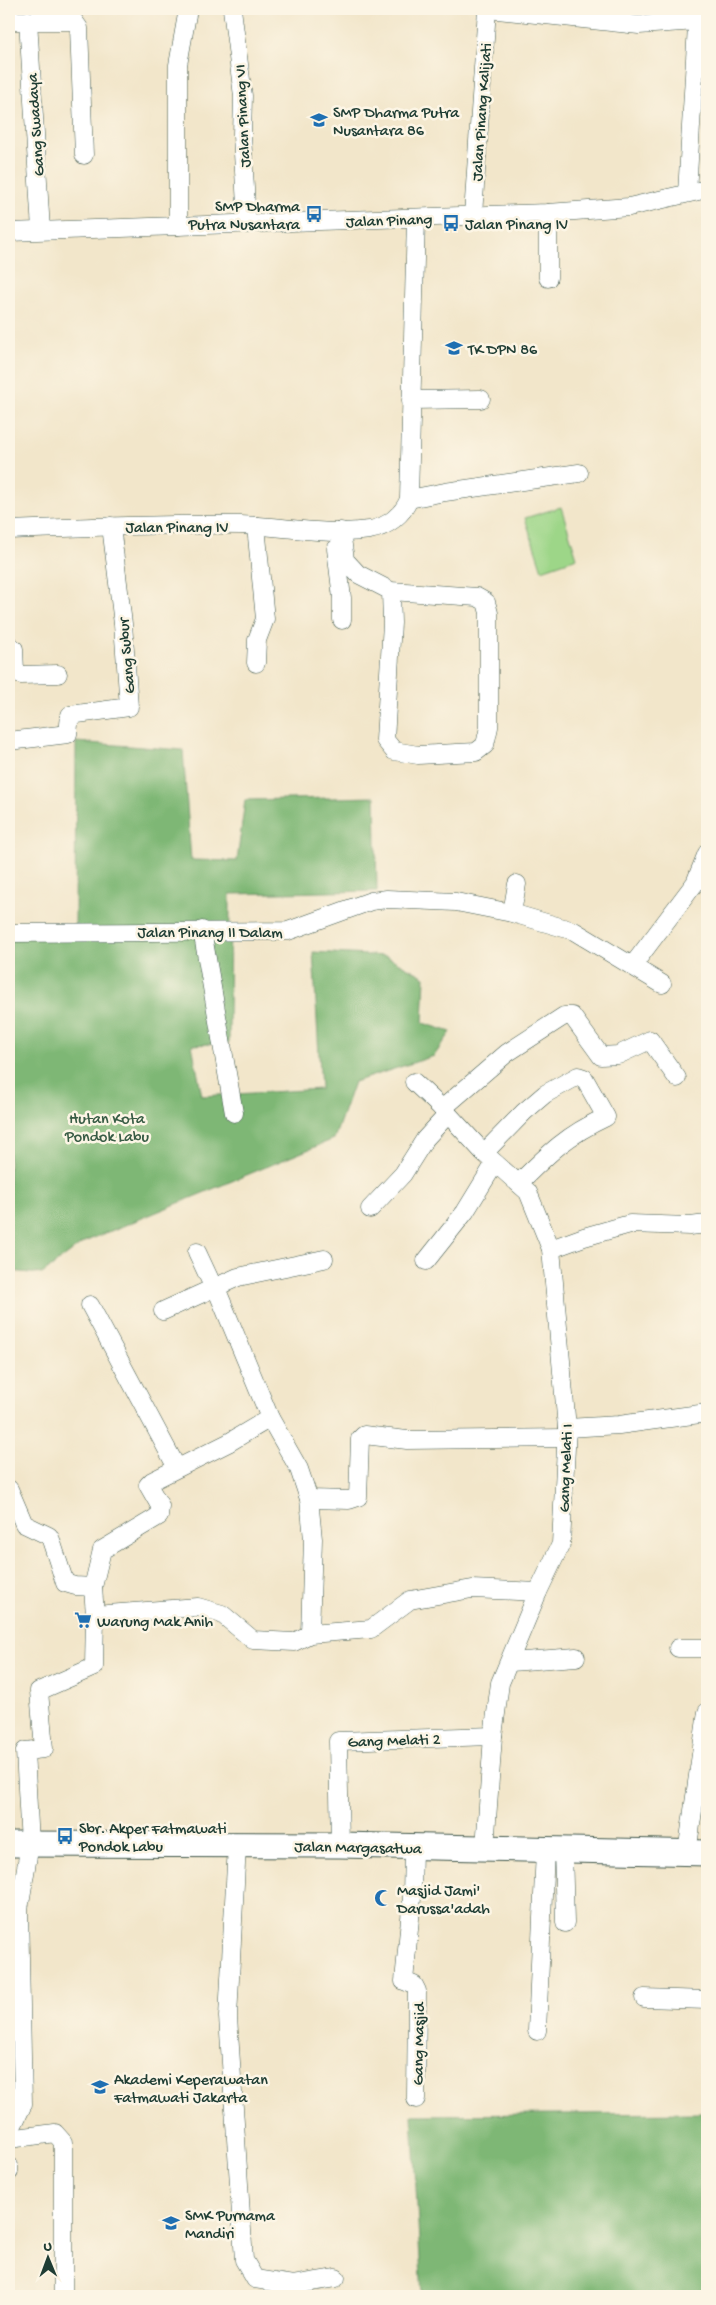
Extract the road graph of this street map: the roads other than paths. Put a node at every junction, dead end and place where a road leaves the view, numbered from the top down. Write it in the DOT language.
graph roads {
  1 [pos="188,9"];
  2 [pos="232,9"];
  3 [pos="488,9"];
  4 [pos="701,18"];
  5 [pos="28,20"];
  6 [pos="9,21"];
  7 [pos="84,155"];
  8 [pos="707,188"];
  9 [pos="687,193"];
  10 [pos="548,212"];
  11 [pos="473,215"];
  12 [pos="416,218"];
  13 [pos="246,224"];
  14 [pos="178,226"];
  15 [pos="41,230"];
  16 [pos="9,232"];
  17 [pos="548,278"];
  18 [pos="481,399"];
  19 [pos="411,400"];
  20 [pos="579,473"];
  21 [pos="409,499"];
  22 [pos="111,526"];
  23 [pos="256,526"];
  24 [pos="9,530"];
  25 [pos="338,532"];
  26 [pos="391,591"];
  27 [pos="342,620"];
  28 [pos="9,645"];
  29 [pos="256,663"];
  30 [pos="58,674"];
  31 [pos="9,741"];
  32 [pos="707,853"];
  33 [pos="517,884"];
  34 [pos="512,913"];
  35 [pos="202,930"];
  36 [pos="9,933"];
  37 [pos="633,965"];
  38 [pos="662,984"];
  39 [pos="677,1078"];
  40 [pos="414,1082"];
  41 [pos="445,1111"];
  42 [pos="234,1113"];
  43 [pos="490,1158"];
  44 [pos="519,1183"];
  45 [pos="370,1209"];
  46 [pos="707,1224"];
  47 [pos="552,1249"];
  48 [pos="197,1252"];
  49 [pos="324,1259"];
  50 [pos="426,1261"];
  51 [pos="216,1288"];
  52 [pos="90,1304"];
  53 [pos="163,1311"];
  54 [pos="707,1413"];
  55 [pos="270,1418"];
  56 [pos="566,1433"];
  57 [pos="177,1468"];
  58 [pos="9,1489"];
  59 [pos="309,1499"];
  60 [pos="93,1586"];
  61 [pos="538,1592"];
  62 [pos="96,1615"];
  63 [pos="310,1634"];
  64 [pos="678,1648"];
  65 [pos="707,1650"];
  66 [pos="576,1657"];
  67 [pos="510,1662"];
  68 [pos="707,1712"];
  69 [pos="494,1736"];
  70 [pos="19,1844"];
  71 [pos="237,1845"];
  72 [pos="340,1845"];
  73 [pos="413,1847"];
  74 [pos="485,1848"];
  75 [pos="554,1850"];
  76 [pos="697,1853"];
  77 [pos="565,1923"];
  78 [pos="644,1998"];
  79 [pos="707,2000"];
  80 [pos="537,2032"];
  81 [pos="416,2099"];
  82 [pos="9,2133"];
  83 [pos="9,2138"];
  84 [pos="9,2166"];
  85 [pos="9,2172"];
  86 [pos="336,2278"];
  87 [pos="63,2296"];
  1 -- 14 [label="street"];
  2 -- 13 [label="street, Jalan Pinang VI"];
  3 -- 4 [label="street"];
  3 -- 11 [label="street, Jalan Pinang Kalijati"];
  4 -- 9 [label="street"];
  5 -- 6 [label="street"];
  5 -- 7 [label="street"];
  5 -- 15 [label="street, Gang Swadaya"];
  8 -- 9 [label="street, Jalan Pinang"];
  9 -- 10 [label="street, Jalan Pinang"];
  10 -- 11 [label="street, Jalan Pinang"];
  10 -- 17 [label="street"];
  11 -- 12 [label="street, Jalan Pinang"];
  12 -- 13 [label="street, Jalan Pinang"];
  12 -- 19 [label="street"];
  13 -- 14 [label="street, Jalan Pinang"];
  14 -- 15 [label="street, Jalan Pinang"];
  15 -- 16 [label="street, Jalan Pinang"];
  18 -- 19 [label="street"];
  19 -- 21 [label="street"];
  20 -- 21 [label="street"];
  21 -- 25 [label="street, Jalan Pinang IV"];
  22 -- 23 [label="street, Jalan Pinang IV"];
  22 -- 24 [label="street, Jalan Pinang IV"];
  22 -- 31 [label="street, Gang Subur"];
  23 -- 25 [label="street, Jalan Pinang IV"];
  23 -- 29 [label="street"];
  25 -- 26 [label="street"];
  25 -- 27 [label="street"];
  26 -- 26 [label="street"];
  28 -- 30 [label="street"];
  32 -- 37 [label="street"];
  33 -- 34 [label="street"];
  34 -- 35 [label="street, Jalan Pinang II Dalam"];
  34 -- 37 [label="street, Jalan Pinang II Dalam"];
  35 -- 36 [label="street, Jalan Pinang II Dalam"];
  35 -- 42 [label="street"];
  37 -- 38 [label="street, Jalan Pinang II Dalam"];
  39 -- 41 [label="street"];
  40 -- 41 [label="street, Gang Melati I"];
  41 -- 43 [label="street, Gang Melati I"];
  41 -- 45 [label="street"];
  43 -- 44 [label="street, Gang Melati I"];
  43 -- 44 [label="street"];
  43 -- 50 [label="street"];
  44 -- 47 [label="street, Gang Melati I"];
  46 -- 47 [label="street"];
  47 -- 56 [label="street, Gang Melati I"];
  48 -- 51 [label="street"];
  49 -- 51 [label="street"];
  51 -- 53 [label="street"];
  51 -- 55 [label="street"];
  52 -- 57 [label="street"];
  54 -- 56 [label="street"];
  55 -- 57 [label="street"];
  55 -- 59 [label="street"];
  56 -- 59 [label="street"];
  56 -- 61 [label="street, Gang Melati I"];
  57 -- 60 [label="street"];
  58 -- 60 [label="street"];
  59 -- 63 [label="street"];
  60 -- 62 [label="street"];
  61 -- 63 [label="street"];
  61 -- 67 [label="street, Gang Melati I"];
  62 -- 63 [label="street"];
  62 -- 70 [label="street"];
  64 -- 65 [label="street"];
  66 -- 67 [label="street"];
  67 -- 69 [label="street, Gang Melati I"];
  68 -- 76 [label="street"];
  69 -- 72 [label="street, Gang Melati 2"];
  69 -- 74 [label="street, Gang Melati I"];
  70 -- 71 [label="street, Jalan Margasatwa"];
  70 -- 82 [label="street"];
  71 -- 72 [label="street, Jalan Margasatwa"];
  71 -- 86 [label="street"];
  72 -- 73 [label="street, Jalan Margasatwa"];
  73 -- 74 [label="street, Jalan Margasatwa"];
  73 -- 81 [label="street, Gang Masjid"];
  74 -- 75 [label="street, Jalan Margasatwa"];
  75 -- 76 [label="street, Jalan Margasatwa"];
  75 -- 77 [label="street"];
  75 -- 80 [label="street"];
  78 -- 79 [label="street"];
  83 -- 87 [label="street"];
  84 -- 85 [label="street"];
}
